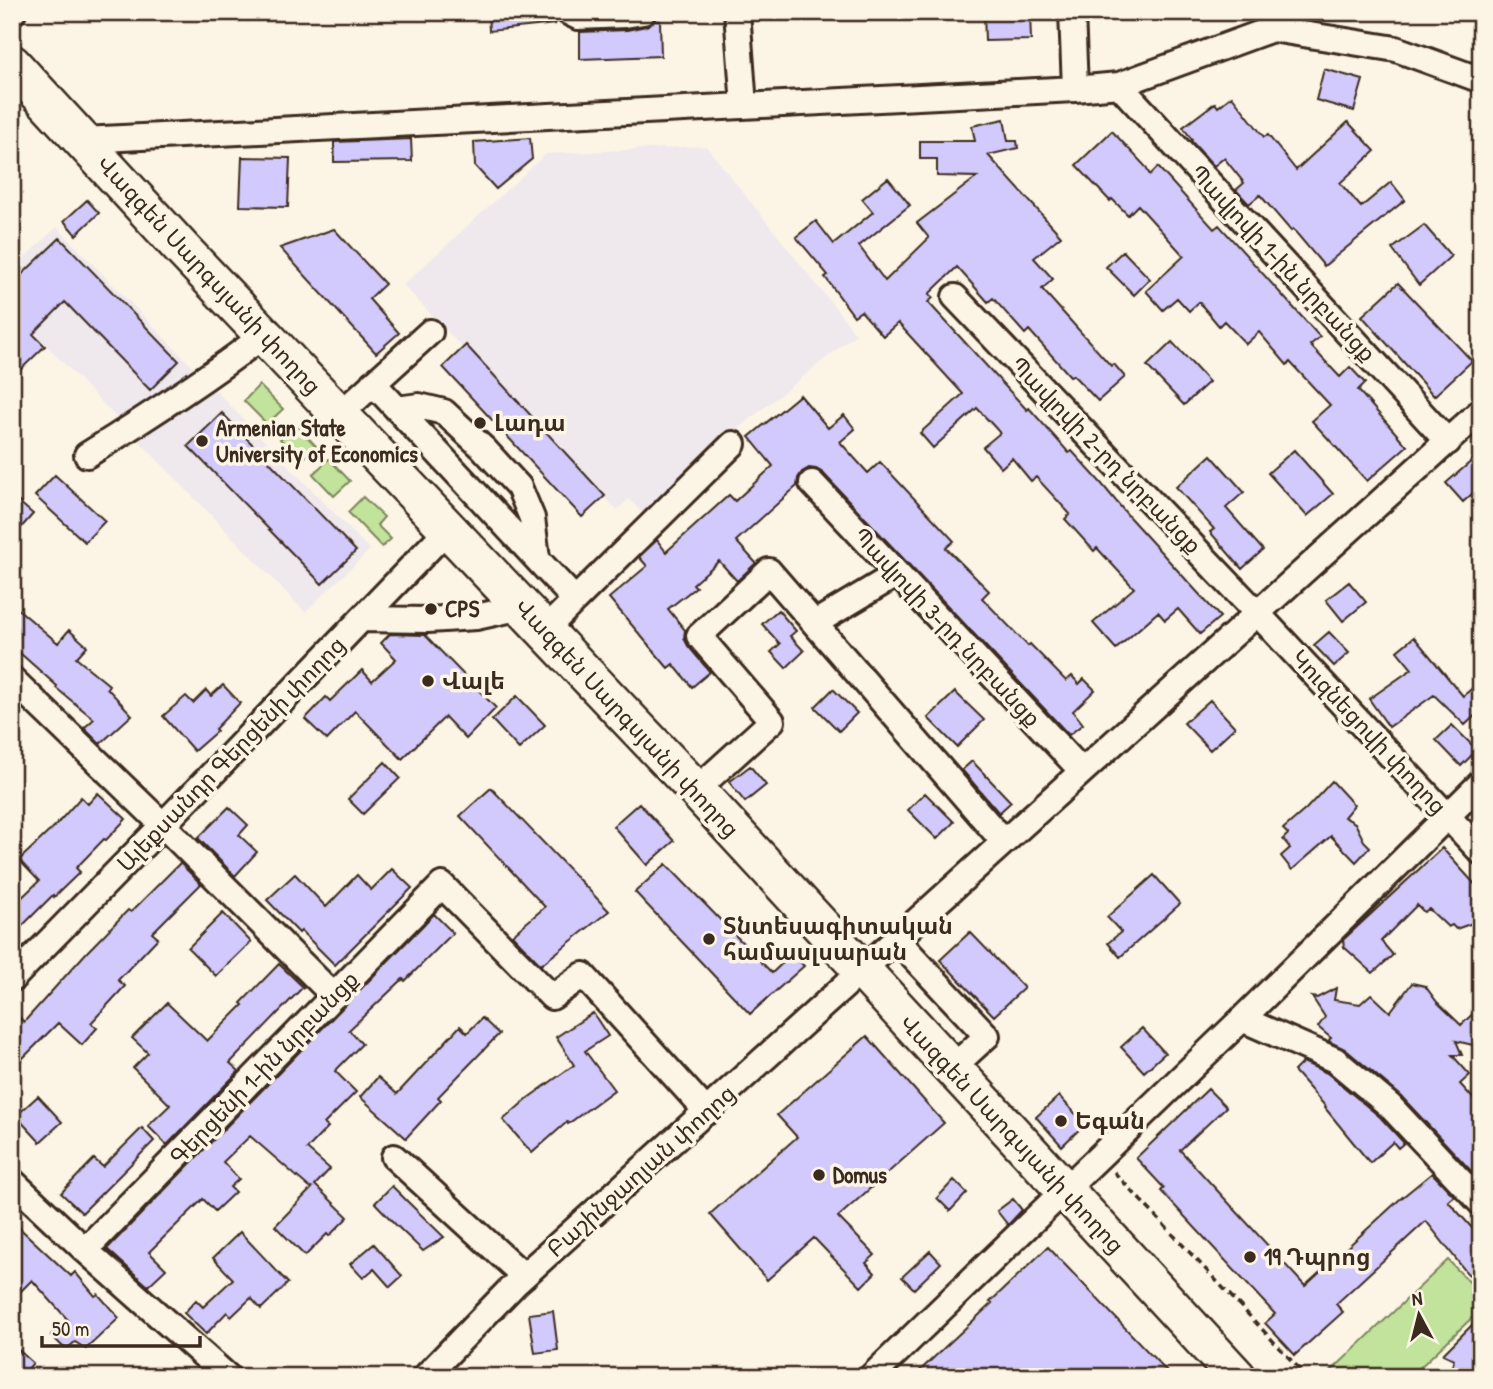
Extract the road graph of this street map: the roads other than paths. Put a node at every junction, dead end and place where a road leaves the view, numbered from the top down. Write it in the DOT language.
graph roads {
  1 [pos="568,12"];
  2 [pos="643,12"];
  3 [pos="737,12"];
  4 [pos="1072,12"];
  5 [pos="12,64"];
  6 [pos="1481,80"];
  7 [pos="1119,85"];
  8 [pos="1075,89"];
  9 [pos="744,106"];
  10 [pos="83,140"];
  11 [pos="955,297"];
  12 [pos="430,332"];
  13 [pos="264,335"];
  14 [pos="373,383"];
  15 [pos="397,408"];
  16 [pos="1481,411"];
  17 [pos="339,415"];
  18 [pos="1448,442"];
  19 [pos="733,444"];
  20 [pos="87,455"];
  21 [pos="812,483"];
  22 [pos="448,529"];
  23 [pos="537,558"];
  24 [pos="897,574"];
  25 [pos="575,600"];
  26 [pos="1257,613"];
  27 [pos="362,619"];
  28 [pos="533,619"];
  29 [pos="815,623"];
  30 [pos="12,679"];
  31 [pos="1082,772"];
  32 [pos="1481,783"];
  33 [pos="696,790"];
  34 [pos="1447,815"];
  35 [pos="163,825"];
  36 [pos="1004,842"];
  37 [pos="1481,852"];
  38 [pos="897,940"];
  39 [pos="862,971"];
  40 [pos="12,979"];
  41 [pos="334,996"];
  42 [pos="1242,1019"];
  43 [pos="952,1068"];
  44 [pos="707,1112"];
  45 [pos="394,1157"];
  46 [pos="12,1181"];
  47 [pos="1066,1191"];
  48 [pos="1481,1203"];
  49 [pos="85,1250"];
  50 [pos="524,1276"];
  51 [pos="228,1377"];
  52 [pos="425,1377"];
  53 [pos="871,1377"];
  54 [pos="1237,1377"];
  1 -- 2 [label="street"];
  3 -- 9 [label="street"];
  4 -- 8 [label="street"];
  5 -- 10 [label="highway, Վազգեն Սարգսյանի փողոց"];
  6 -- 7 [label="street"];
  7 -- 8 [label="street"];
  7 -- 18 [label="street, Պավլովի 1-ին նրբանցք"];
  8 -- 9 [label="street"];
  9 -- 10 [label="street"];
  10 -- 13 [label="highway, Վազգեն Սարգսյանի փողոց"];
  11 -- 26 [label="street, Պավլովի 2-րդ նրբանցք"];
  12 -- 14 [label="street"];
  13 -- 17 [label="highway, Վազգեն Սարգսյանի փողոց"];
  13 -- 20 [label="street"];
  14 -- 15 [label="street"];
  14 -- 17 [label="street"];
  15 -- 23 [label="street"];
  15 -- 23 [label="street"];
  16 -- 18 [label="street, Բաշինջաղյան փողոց"];
  17 -- 22 [label="highway, Վազգեն Սարգսյանի փողոց"];
  18 -- 26 [label="street, Բաշինջաղյան փողոց"];
  19 -- 25 [label="street"];
  21 -- 24 [label="street, Պավլովի 3-րդ նրբանցք"];
  22 -- 27 [label="street, Ալեքսանդր Գերցենի փողոց"];
  22 -- 28 [label="highway, Վազգեն Սարգսյանի փողոց"];
  23 -- 25 [label="street"];
  24 -- 29 [label="street"];
  24 -- 31 [label="street, Պավլովի 3-րդ նրբանցք"];
  25 -- 28 [label="street"];
  26 -- 31 [label="street, Բաշինջաղյան փողոց"];
  26 -- 34 [label="street, Կուզնեցովի փողոց"];
  27 -- 28 [label="street"];
  27 -- 35 [label="street, Ալեքսանդր Գերցենի փողոց"];
  28 -- 33 [label="highway, Վազգեն Սարգսյանի փողոց"];
  29 -- 33 [label="street"];
  29 -- 36 [label="street"];
  30 -- 35 [label="street"];
  31 -- 36 [label="street, Բաշինջաղյան փողոց"];
  32 -- 34 [label="street"];
  33 -- 39 [label="highway, Վազգեն Սարգսյանի փողոց"];
  34 -- 37 [label="street, Կուզնեցովի փողոց"];
  34 -- 42 [label="street"];
  35 -- 40 [label="street, Ալեքսանդր Գերցենի փողոց"];
  35 -- 41 [label="street"];
  36 -- 38 [label="street, Բաշինջաղյան փողոց"];
  38 -- 39 [label="street, Բաշինջաղյան փողոց"];
  38 -- 43 [label="street"];
  39 -- 43 [label="highway, Վազգեն Սարգսյանի փողոց"];
  39 -- 44 [label="street, Բաշինջաղյան փողոց"];
  41 -- 44 [label="street, Գերցենի 1-ին նրբանցք"];
  41 -- 49 [label="street, Գերցենի 1-ին նրբանցք"];
  42 -- 47 [label="street"];
  42 -- 48 [label="street"];
  43 -- 47 [label="highway, Վազգեն Սարգսյանի փողոց"];
  44 -- 50 [label="street, Բաշինջաղյան փողոց"];
  45 -- 50 [label="street"];
  46 -- 49 [label="street"];
  47 -- 53 [label="street"];
  47 -- 54 [label="highway, Վազգեն Սարգսյանի փողոց"];
  49 -- 51 [label="street"];
  50 -- 52 [label="street, Բաշինջաղյան փողոց"];
}
